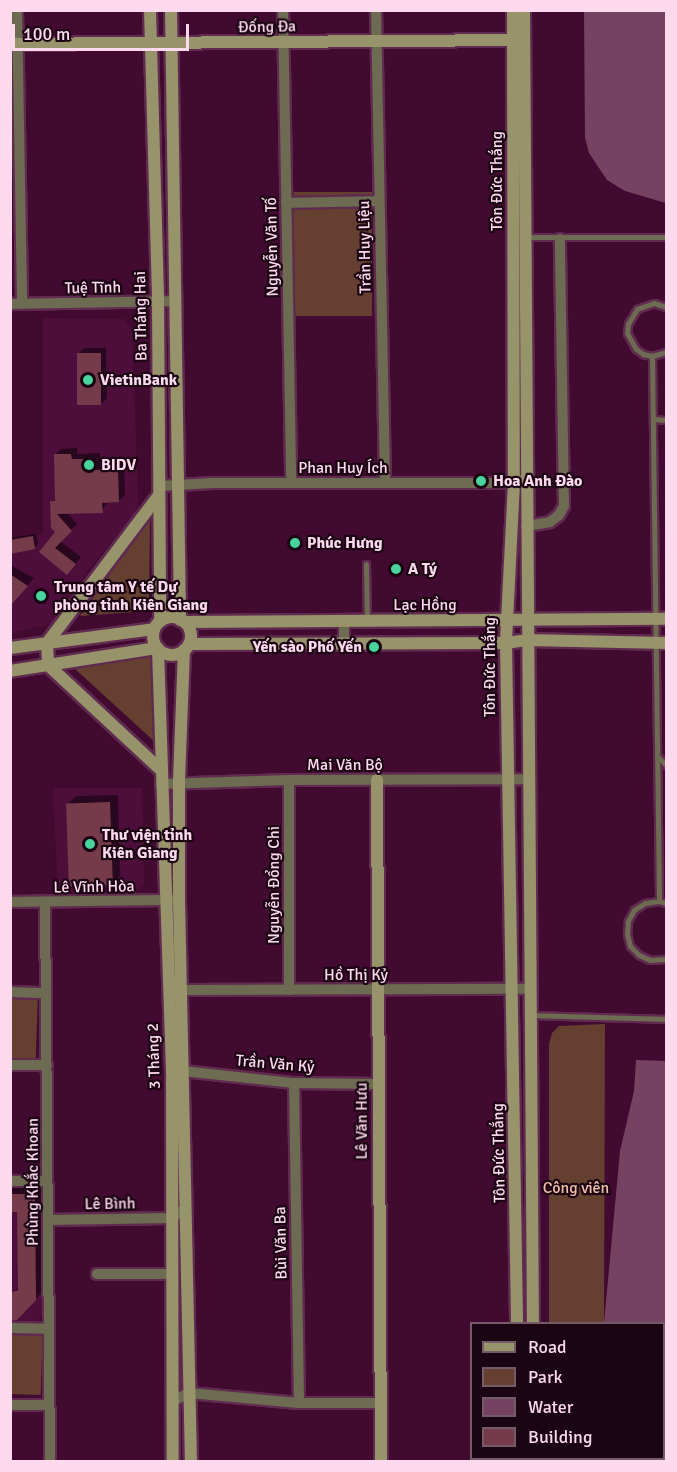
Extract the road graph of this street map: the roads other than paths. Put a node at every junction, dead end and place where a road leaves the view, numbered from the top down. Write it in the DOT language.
graph roads {
  1 [pos="17,10"];
  2 [pos="150,10"];
  3 [pos="171,10"];
  4 [pos="283,10"];
  5 [pos="376,10"];
  6 [pos="513,10"];
  7 [pos="524,10"];
  8 [pos="518,40"];
  9 [pos="376,42"];
  10 [pos="284,43"];
  11 [pos="14,44"];
  12 [pos="151,44"];
  13 [pos="171,45"];
  14 [pos="16,176"];
  15 [pos="380,201"];
  16 [pos="286,203"];
  17 [pos="525,237"];
  18 [pos="666,237"];
  19 [pos="560,239"];
  20 [pos="176,301"];
  21 [pos="158,302"];
  22 [pos="16,304"];
  23 [pos="666,307"];
  24 [pos="666,352"];
  25 [pos="652,356"];
  26 [pos="653,419"];
  27 [pos="666,420"];
  28 [pos="520,481"];
  29 [pos="291,483"];
  30 [pos="386,483"];
  31 [pos="179,484"];
  32 [pos="160,491"];
  33 [pos="526,526"];
  34 [pos="366,564"];
  35 [pos="661,619"];
  36 [pos="526,620"];
  37 [pos="182,621"];
  38 [pos="344,622"];
  39 [pos="367,622"];
  40 [pos="506,622"];
  41 [pos="157,625"];
  42 [pos="527,640"];
  43 [pos="344,642"];
  44 [pos="47,643"];
  45 [pos="506,643"];
  46 [pos="662,643"];
  47 [pos="187,647"];
  48 [pos="10,648"];
  49 [pos="158,649"];
  50 [pos="48,665"];
  51 [pos="10,671"];
  52 [pos="656,755"];
  53 [pos="666,765"];
  54 [pos="161,770"];
  55 [pos="529,779"];
  56 [pos="289,780"];
  57 [pos="377,780"];
  58 [pos="508,781"];
  59 [pos="179,782"];
  60 [pos="161,784"];
  61 [pos="166,900"];
  62 [pos="179,900"];
  63 [pos="659,901"];
  64 [pos="10,902"];
  65 [pos="45,902"];
  66 [pos="666,903"];
  67 [pos="666,959"];
  68 [pos="530,989"];
  69 [pos="182,990"];
  70 [pos="289,990"];
  71 [pos="378,990"];
  72 [pos="513,991"];
  73 [pos="10,992"];
  74 [pos="46,993"];
  75 [pos="530,1014"];
  76 [pos="666,1019"];
  77 [pos="10,1065"];
  78 [pos="47,1065"];
  79 [pos="183,1071"];
  80 [pos="172,1078"];
  81 [pos="294,1083"];
  82 [pos="379,1084"];
  83 [pos="10,1181"];
  84 [pos="47,1181"];
  85 [pos="186,1208"];
  86 [pos="172,1218"];
  87 [pos="48,1220"];
  88 [pos="97,1274"];
  89 [pos="173,1274"];
  90 [pos="517,1322"];
  91 [pos="532,1322"];
  92 [pos="10,1328"];
  93 [pos="49,1329"];
  94 [pos="189,1393"];
  95 [pos="173,1401"];
  96 [pos="299,1403"];
  97 [pos="381,1403"];
  98 [pos="10,1405"];
  99 [pos="49,1405"];
  100 [pos="50,1461"];
  101 [pos="173,1461"];
  102 [pos="191,1461"];
  103 [pos="381,1461"];
  1 -- 11 [label="street"];
  2 -- 12 [label="street, Ba Tháng Hai"];
  3 -- 13 [label="street"];
  4 -- 10 [label="street, Nguyễn Văn Tố"];
  5 -- 9 [label="street, Trần Huy Liệu"];
  6 -- 8 [label="street, Tôn Đức Thắng"];
  7 -- 8 [label="street, Tôn Đức Thắng"];
  8 -- 9 [label="street, Đống Đa"];
  8 -- 17 [label="street, Tôn Đức Thắng"];
  8 -- 28 [label="street, Tôn Đức Thắng"];
  9 -- 10 [label="street, Đống Đa"];
  9 -- 15 [label="street, Trần Huy Liệu"];
  10 -- 13 [label="street, Đống Đa"];
  10 -- 16 [label="street, Nguyễn Văn Tố"];
  11 -- 12 [label="street, Đống Đa"];
  11 -- 14 [label="street"];
  12 -- 13 [label="street, Đống Đa"];
  12 -- 21 [label="street, Ba Tháng Hai"];
  13 -- 20 [label="street"];
  14 -- 22 [label="street"];
  15 -- 16 [label="street"];
  15 -- 30 [label="street, Trần Huy Liệu"];
  16 -- 29 [label="street, Nguyễn Văn Tố"];
  17 -- 19 [label="lane"];
  17 -- 28 [label="street, Tôn Đức Thắng"];
  18 -- 19 [label="lane"];
  19 -- 33 [label="street"];
  20 -- 21 [label="street, Tuệ Tĩnh"];
  20 -- 31 [label="street"];
  21 -- 22 [label="street, Tuệ Tĩnh"];
  21 -- 32 [label="street, Ba Tháng Hai"];
  23 -- 25 [label="lane"];
  24 -- 25 [label="lane"];
  25 -- 26 [label="lane"];
  26 -- 27 [label="lane"];
  26 -- 35 [label="lane"];
  28 -- 30 [label="street, Phan Huy Ích"];
  28 -- 33 [label="street, Tôn Đức Thắng"];
  28 -- 40 [label="street, Tôn Đức Thắng"];
  29 -- 30 [label="street, Phan Huy Ích"];
  29 -- 31 [label="street, Phan Huy Ích"];
  31 -- 32 [label="street, Phan Huy Ích"];
  31 -- 37 [label="street"];
  32 -- 41 [label="street, Ba Tháng Hai"];
  32 -- 44 [label="street"];
  33 -- 36 [label="street, Tôn Đức Thắng"];
  34 -- 39 [label="lane"];
  35 -- 36 [label="street, Lạc Hồng"];
  35 -- 46 [label="lane"];
  36 -- 40 [label="street, Lạc Hồng"];
  36 -- 42 [label="street, Tôn Đức Thắng"];
  37 -- 38 [label="street, Lạc Hồng"];
  37 -- 41 [label="street"];
  37 -- 47 [label="street"];
  38 -- 39 [label="street, Lạc Hồng"];
  38 -- 43 [label="street"];
  39 -- 40 [label="street, Lạc Hồng"];
  40 -- 45 [label="street, Tôn Đức Thắng"];
  41 -- 44 [label="street"];
  41 -- 49 [label="street"];
  42 -- 45 [label="street"];
  42 -- 46 [label="street"];
  42 -- 55 [label="street, Tôn Đức Thắng"];
  43 -- 45 [label="street"];
  43 -- 47 [label="street"];
  44 -- 48 [label="street"];
  44 -- 50 [label="street"];
  45 -- 58 [label="street, Tôn Đức Thắng"];
  46 -- 52 [label="lane"];
  47 -- 49 [label="street"];
  47 -- 59 [label="street, 3 Tháng 2"];
  49 -- 50 [label="street"];
  49 -- 54 [label="street, 3 Tháng 2"];
  50 -- 51 [label="street"];
  50 -- 54 [label="street"];
  52 -- 53 [label="lane"];
  52 -- 63 [label="lane"];
  54 -- 60 [label="street, 3 Tháng 2"];
  55 -- 58 [label="street, Mai Văn Bộ"];
  55 -- 68 [label="street, Tôn Đức Thắng"];
  56 -- 57 [label="street, Mai Văn Bộ"];
  56 -- 59 [label="street, Mai Văn Bộ"];
  56 -- 70 [label="street, Nguyễn Đổng Chi"];
  57 -- 58 [label="street, Mai Văn Bộ"];
  57 -- 71 [label="street, Lê Văn Hưu"];
  58 -- 72 [label="street, Tôn Đức Thắng"];
  59 -- 60 [label="street, Mai Văn Bộ"];
  59 -- 62 [label="street, 3 Tháng 2"];
  60 -- 61 [label="street, 3 Tháng 2"];
  61 -- 62 [label="street, Lê Vĩnh Hòa"];
  61 -- 65 [label="street, Lê Vĩnh Hòa"];
  61 -- 80 [label="street, 3 Tháng 2"];
  62 -- 69 [label="street, 3 Tháng 2"];
  63 -- 66 [label="lane"];
  63 -- 67 [label="lane"];
  64 -- 65 [label="street, Lê Vĩnh Hòa"];
  65 -- 74 [label="street, Phùng Khắc Khoan"];
  68 -- 72 [label="street, Hồ Thị Kỷ"];
  68 -- 75 [label="street, Tôn Đức Thắng"];
  69 -- 70 [label="street, Hồ Thị Kỷ"];
  69 -- 79 [label="street, 3 Tháng 2"];
  70 -- 71 [label="street, Hồ Thị Kỷ"];
  71 -- 72 [label="street, Hồ Thị Kỷ"];
  71 -- 82 [label="street, Lê Văn Hưu"];
  72 -- 90 [label="street, Tôn Đức Thắng"];
  73 -- 74 [label="street"];
  74 -- 78 [label="street, Phùng Khắc Khoan"];
  75 -- 76 [label="lane"];
  75 -- 91 [label="street, Tôn Đức Thắng"];
  77 -- 78 [label="street"];
  78 -- 84 [label="street, Phùng Khắc Khoan"];
  79 -- 80 [label="street"];
  79 -- 81 [label="street, Trần Văn Kỷ"];
  79 -- 85 [label="street, 3 Tháng 2"];
  80 -- 86 [label="street, 3 Tháng 2"];
  81 -- 82 [label="street, Trần Văn Kỷ"];
  81 -- 96 [label="street, Bùi Văn Ba"];
  82 -- 97 [label="street, Lê Văn Hưu"];
  83 -- 84 [label="street"];
  84 -- 87 [label="street, Phùng Khắc Khoan"];
  85 -- 86 [label="street"];
  85 -- 94 [label="street, 3 Tháng 2"];
  86 -- 87 [label="street, Lê Bình"];
  86 -- 89 [label="street, 3 Tháng 2"];
  87 -- 93 [label="street, Phùng Khắc Khoan"];
  88 -- 89 [label="street"];
  89 -- 95 [label="street, 3 Tháng 2"];
  92 -- 93 [label="street"];
  93 -- 99 [label="street, Phùng Khắc Khoan"];
  94 -- 95 [label="street"];
  94 -- 96 [label="street"];
  94 -- 102 [label="street, 3 Tháng 2"];
  95 -- 101 [label="street, 3 Tháng 2"];
  96 -- 97 [label="street"];
  97 -- 103 [label="street, Lê Văn Hưu"];
  98 -- 99 [label="street"];
  99 -- 100 [label="street, Phùng Khắc Khoan"];
}
